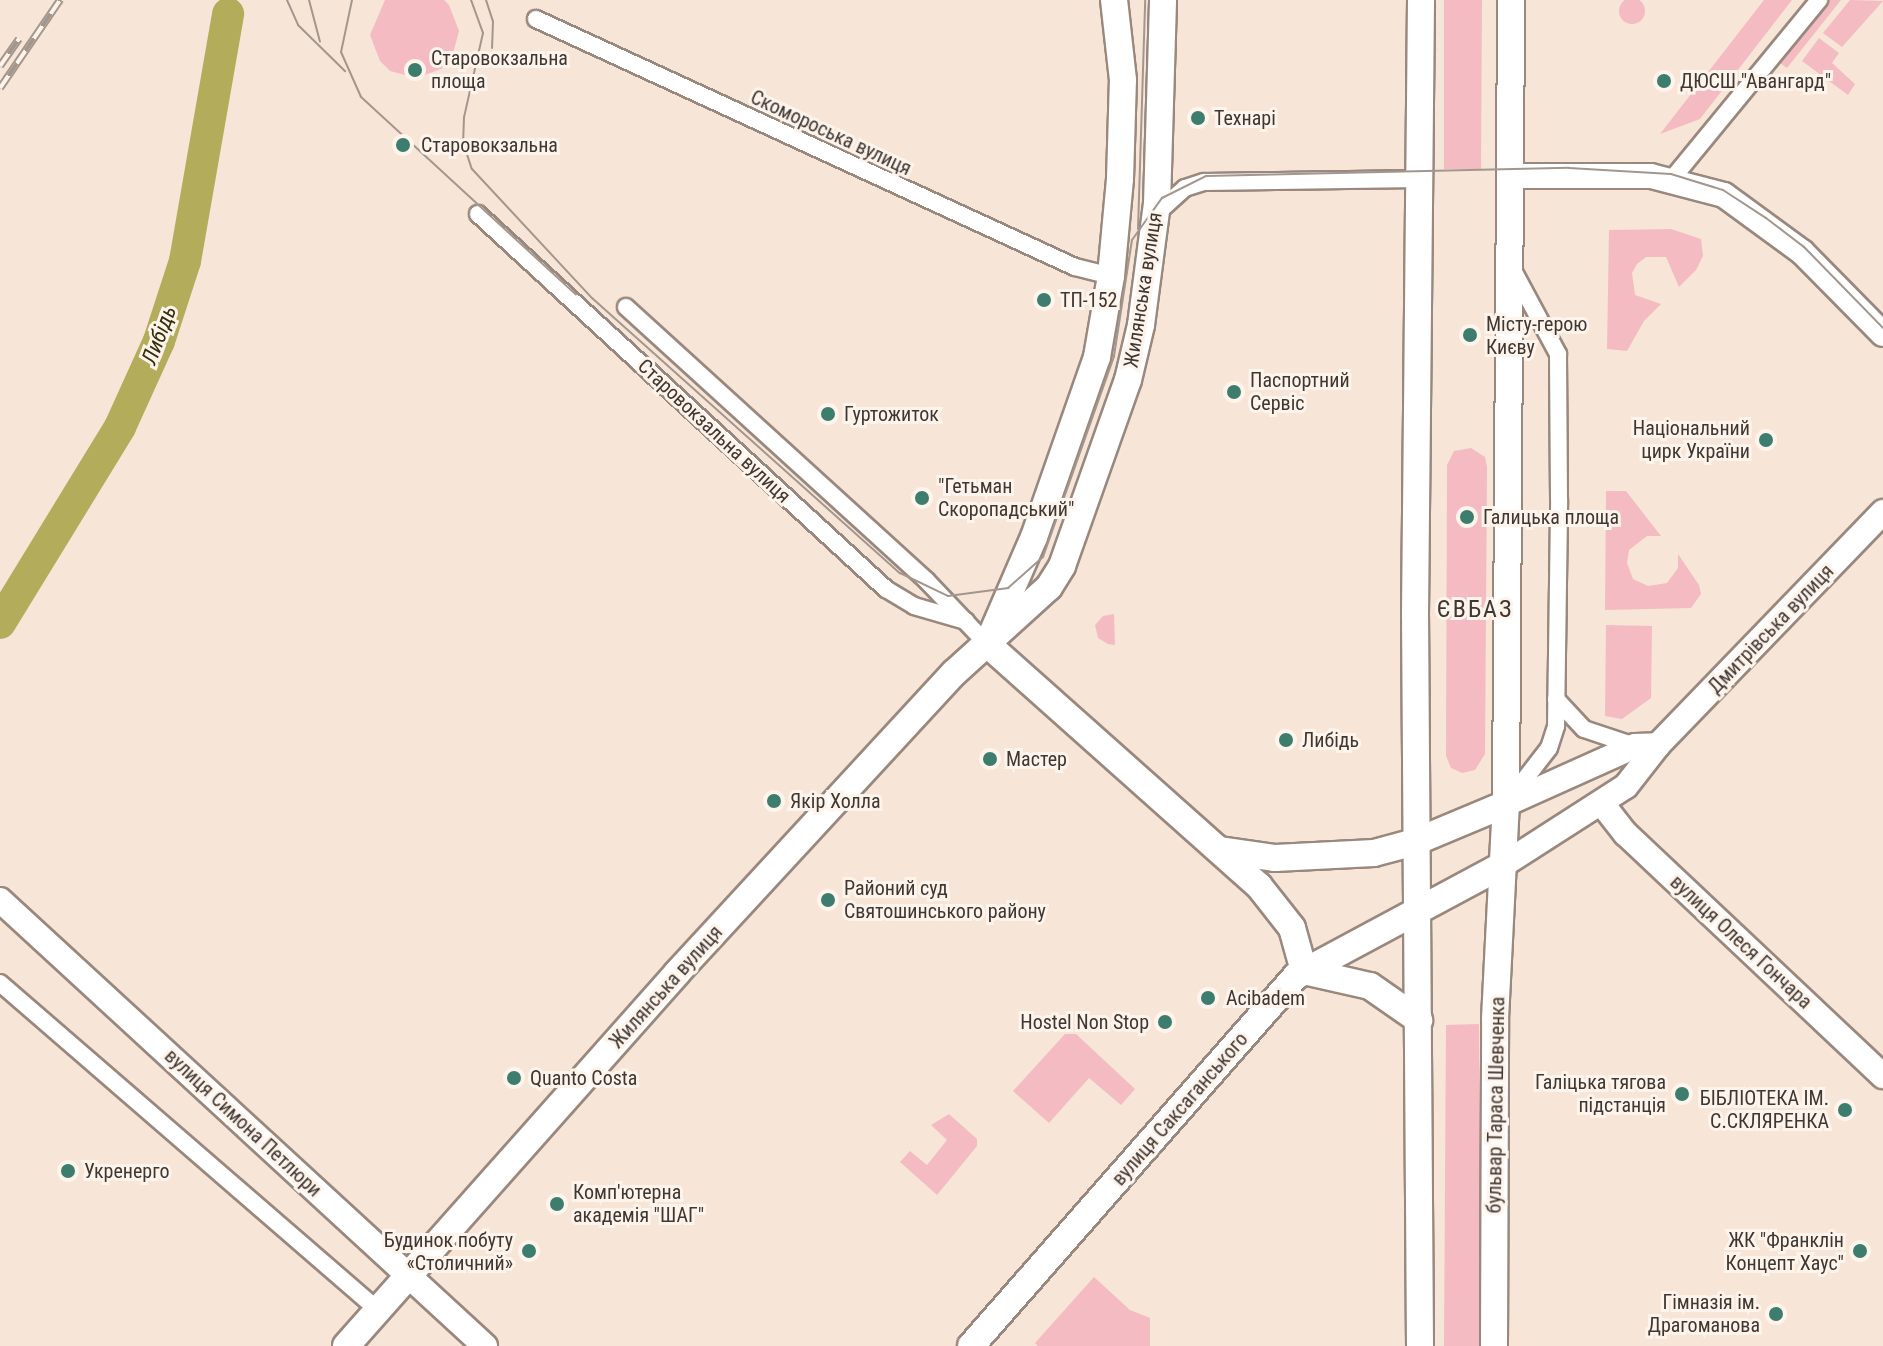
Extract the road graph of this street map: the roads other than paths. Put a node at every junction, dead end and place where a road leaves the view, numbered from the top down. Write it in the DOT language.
graph roads {
  1 [pos="1114,0"];
  2 [pos="1163,0"];
  3 [pos="1421,0"];
  4 [pos="1511,0"];
  5 [pos="1819,0"];
  6 [pos="536,19"];
  7 [pos="1510,176"];
  8 [pos="1420,179"];
  9 [pos="1672,179"];
  10 [pos="478,214"];
  11 [pos="1155,216"];
  12 [pos="1510,265"];
  13 [pos="1111,276"];
  14 [pos="626,307"];
  15 [pos="1883,334"];
  16 [pos="1883,512"];
  17 [pos="966,621"];
  18 [pos="989,638"];
  19 [pos="1556,699"];
  20 [pos="1647,745"];
  21 [pos="1506,804"];
  22 [pos="1603,805"];
  23 [pos="1415,842"];
  24 [pos="1220,850"];
  25 [pos="1503,865"];
  26 [pos="0,900"];
  27 [pos="1417,908"];
  28 [pos="1304,971"];
  29 [pos="0,983"];
  30 [pos="1419,1020"];
  31 [pos="1883,1076"];
  32 [pos="410,1277"];
  33 [pos="379,1311"];
  34 [pos="346,1346"];
  35 [pos="485,1346"];
  36 [pos="971,1346"];
  37 [pos="1420,1346"];
  38 [pos="1494,1346"];
  1 -- 13 [label="main road, Жилянська вулиця"];
  2 -- 11 [label="main road, Жилянська вулиця"];
  3 -- 8 [label="main road"];
  4 -- 7 [label="main road"];
  5 -- 9 [label="street"];
  6 -- 13 [label="street, Скомороська вулиця"];
  7 -- 9 [label="main road"];
  7 -- 12 [label="main road"];
  8 -- 11 [label="street"];
  8 -- 23 [label="main road"];
  9 -- 15 [label="main road"];
  10 -- 17 [label="street, Старовокзальна вулиця"];
  11 -- 18 [label="main road, Жилянська вулиця"];
  12 -- 19 [label="street"];
  12 -- 21 [label="main road"];
  13 -- 18 [label="main road, Жилянська вулиця"];
  14 -- 17 [label="street, Старовокзальна вулиця"];
  16 -- 20 [label="main road, Дмитрівська вулиця"];
  17 -- 18 [label="street, Старовокзальна вулиця"];
  18 -- 24 [label="main road, Старовокзальна вулиця"];
  18 -- 32 [label="main road, Жилянська вулиця"];
  19 -- 20 [label="street"];
  19 -- 21 [label="street"];
  20 -- 21 [label="main road, Дмитрівська вулиця"];
  20 -- 22 [label="main road, Дмитрівська вулиця"];
  21 -- 23 [label="main road"];
  21 -- 25 [label="main road"];
  22 -- 25 [label="main road, Дмитрівська вулиця"];
  22 -- 31 [label="main road, вулиця Олеся Гончара"];
  23 -- 24 [label="main road"];
  23 -- 27 [label="main road"];
  24 -- 28 [label="main road, Старовокзальна вулиця"];
  25 -- 27 [label="main road"];
  25 -- 38 [label="main road, бульвар Тараса Шевченка"];
  26 -- 32 [label="main road, вулиця Симона Петлюри"];
  27 -- 28 [label="main road, вулиця Саксаганського"];
  27 -- 30 [label="main road"];
  28 -- 30 [label="main road"];
  28 -- 36 [label="main road, вулиця Саксаганського"];
  29 -- 33 [label="street"];
  30 -- 37 [label="main road"];
  32 -- 33 [label="main road, Жилянська вулиця"];
  32 -- 35 [label="main road, вулиця Симона Петлюри"];
  33 -- 34 [label="main road, Жилянська вулиця"];
}
